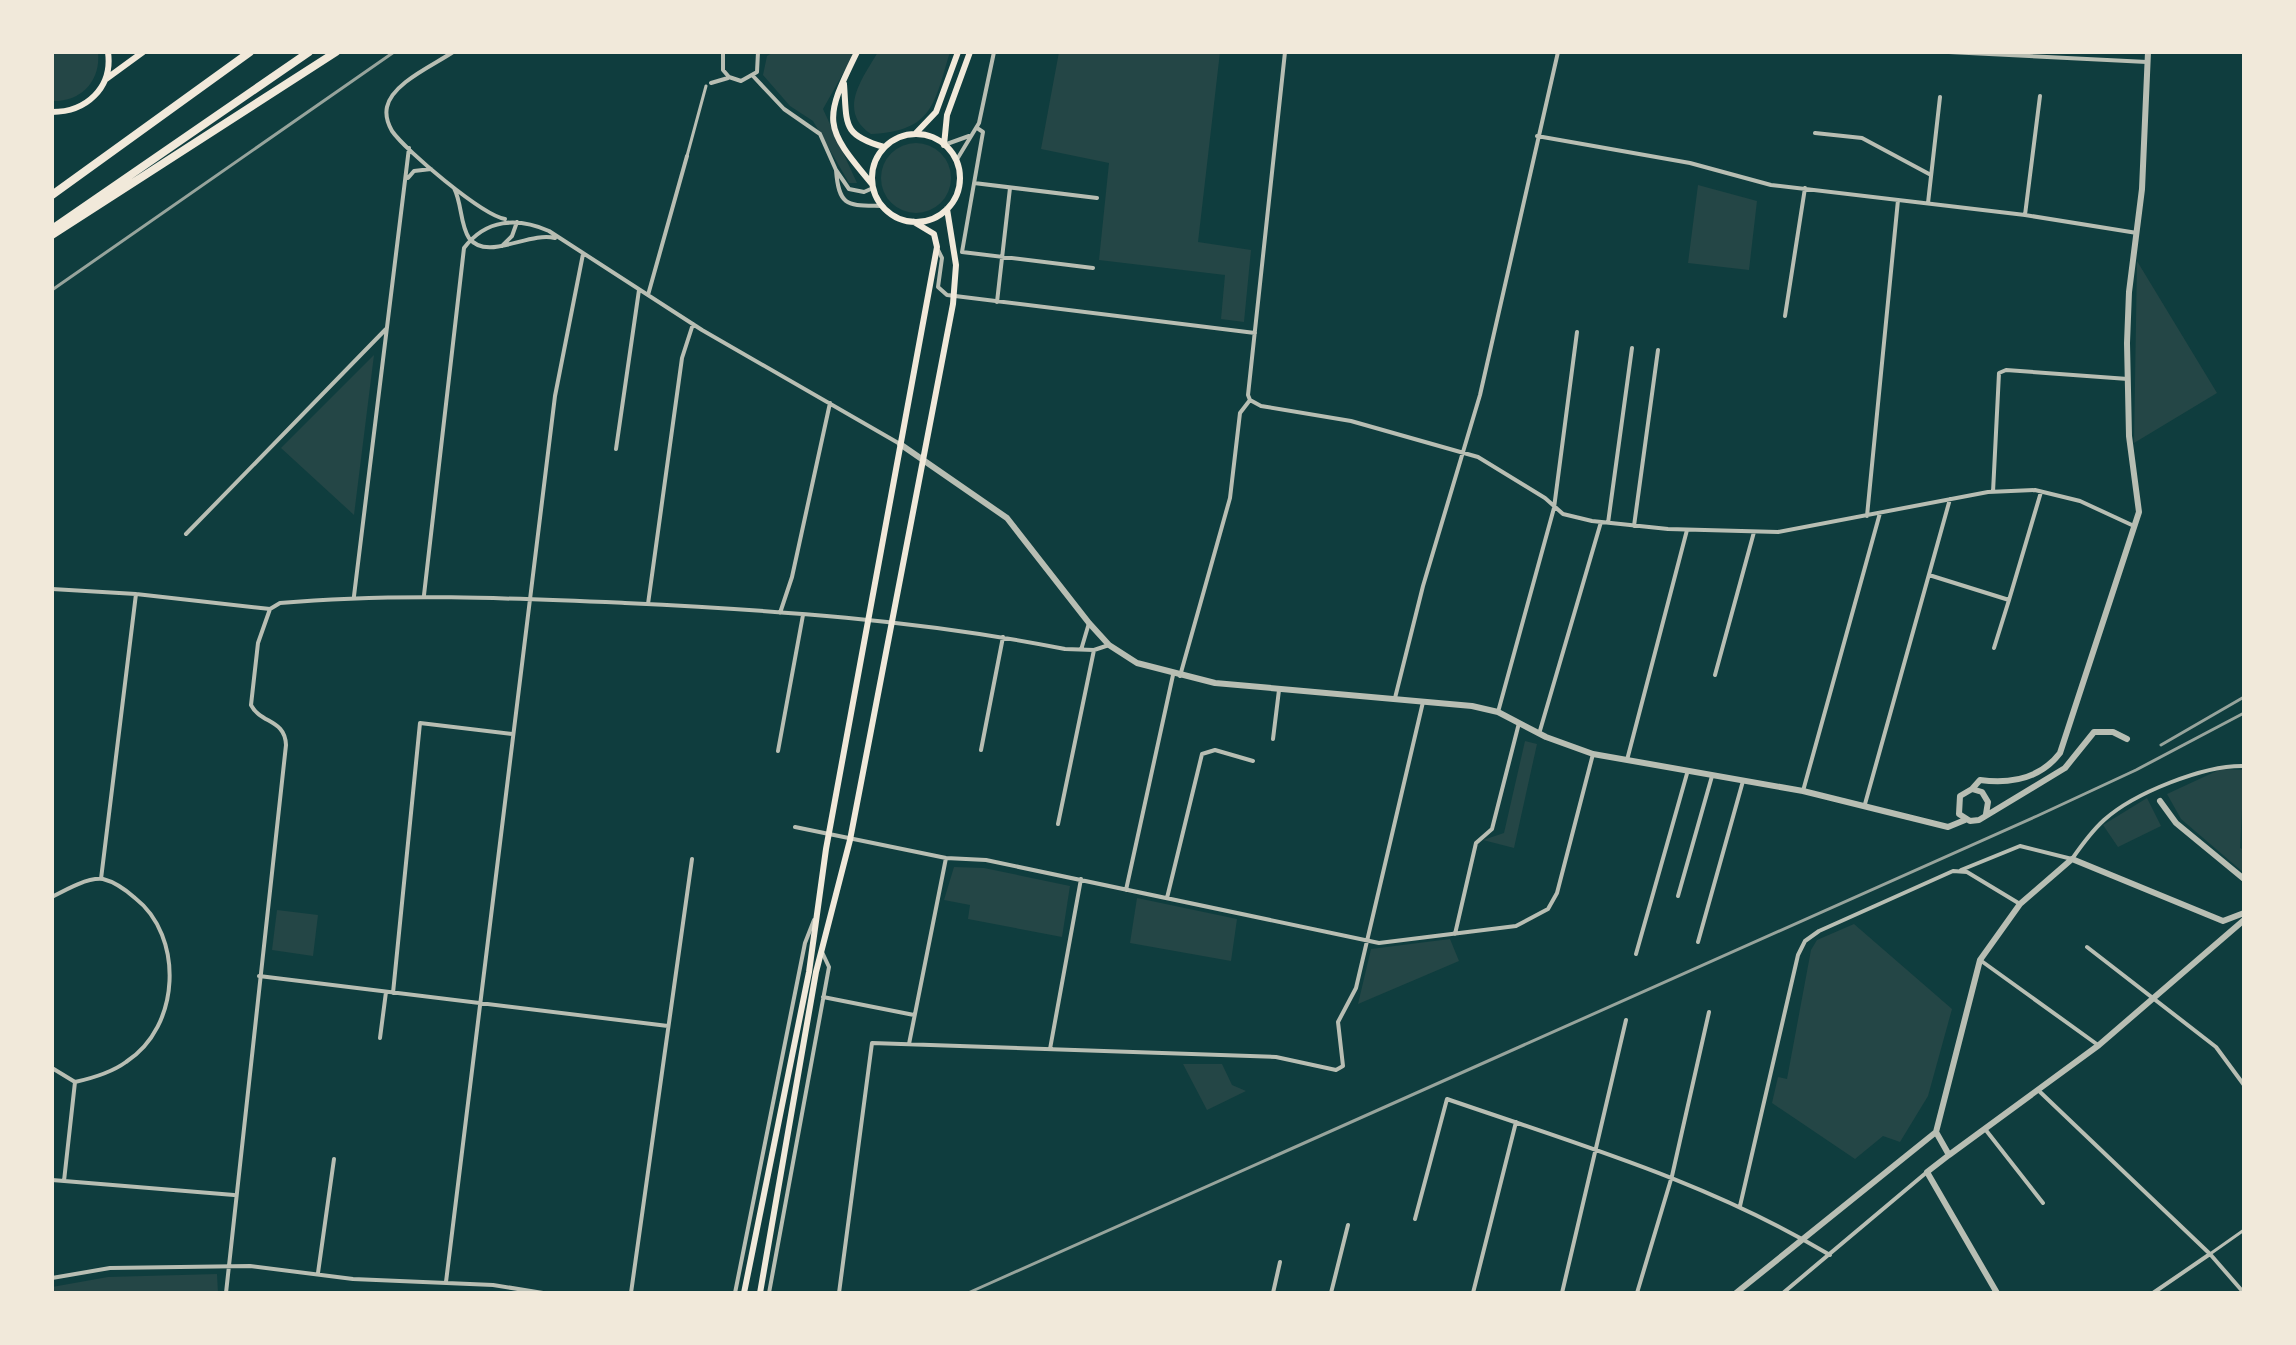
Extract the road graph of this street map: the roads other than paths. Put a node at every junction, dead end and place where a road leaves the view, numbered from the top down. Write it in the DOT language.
graph roads {
  1 [pos="108,52"];
  2 [pos="143,52"];
  3 [pos="250,52"];
  4 [pos="309,52"];
  5 [pos="336,52"];
  6 [pos="453,52"];
  7 [pos="723,52"];
  8 [pos="857,52"];
  9 [pos="958,52"];
  10 [pos="970,52"];
  11 [pos="994,52"];
  12 [pos="1285,52"];
  13 [pos="1558,52"];
  14 [pos="1949,52"];
  15 [pos="2148,52"];
  16 [pos="760,53"];
  17 [pos="2147,62"];
  18 [pos="723,70"];
  19 [pos="753,76"];
  20 [pos="729,77"];
  21 [pos="106,79"];
  22 [pos="843,81"];
  23 [pos="706,86"];
  24 [pos="2040,96"];
  25 [pos="1940,97"];
  26 [pos="52,112"];
  27 [pos="977,128"];
  28 [pos="1815,133"];
  29 [pos="915,134"];
  30 [pos="972,135"];
  31 [pos="1537,136"];
  32 [pos="944,145"];
  33 [pos="884,147"];
  34 [pos="409,148"];
  35 [pos="687,156"];
  36 [pos="956,161"];
  37 [pos="434,169"];
  38 [pos="836,170"];
  39 [pos="1931,175"];
  40 [pos="407,181"];
  41 [pos="974,183"];
  42 [pos="453,186"];
  43 [pos="873,186"];
  44 [pos="1010,188"];
  45 [pos="1805,188"];
  46 [pos="52,195"];
  47 [pos="1097,198"];
  48 [pos="1898,199"];
  49 [pos="1928,203"];
  50 [pos="882,206"];
  51 [pos="947,209"];
  52 [pos="2025,215"];
  53 [pos="517,222"];
  54 [pos="914,222"];
  55 [pos="52,229"];
  56 [pos="2137,233"];
  57 [pos="52,235"];
  58 [pos="471,240"];
  59 [pos="560,240"];
  60 [pos="502,246"];
  61 [pos="937,247"];
  62 [pos="583,254"];
  63 [pos="1002,257"];
  64 [pos="1093,268"];
  65 [pos="639,290"];
  66 [pos="648,295"];
  67 [pos="953,297"];
  68 [pos="997,302"];
  69 [pos="1785,316"];
  70 [pos="693,324"];
  71 [pos="388,327"];
  72 [pos="1577,332"];
  73 [pos="1255,333"];
  74 [pos="1632,348"];
  75 [pos="1658,350"];
  76 [pos="2128,379"];
  77 [pos="1250,400"];
  78 [pos="830,403"];
  79 [pos="900,444"];
  80 [pos="616,449"];
  81 [pos="1464,453"];
  82 [pos="921,458"];
  83 [pos="1993,492"];
  84 [pos="2041,492"];
  85 [pos="1950,499"];
  86 [pos="1554,508"];
  87 [pos="1880,513"];
  88 [pos="1867,516"];
  89 [pos="1601,522"];
  90 [pos="1608,523"];
  91 [pos="1634,526"];
  92 [pos="2134,526"];
  93 [pos="1687,529"];
  94 [pos="1754,532"];
  95 [pos="186,534"];
  96 [pos="1929,575"];
  97 [pos="52,589"];
  98 [pos="136,594"];
  99 [pos="424,595"];
  100 [pos="354,596"];
  101 [pos="530,599"];
  102 [pos="2009,600"];
  103 [pos="648,604"];
  104 [pos="270,609"];
  105 [pos="780,613"];
  106 [pos="803,615"];
  107 [pos="867,620"];
  108 [pos="891,621"];
  109 [pos="1089,623"];
  110 [pos="1003,637"];
  111 [pos="1109,645"];
  112 [pos="1994,648"];
  113 [pos="1081,650"];
  114 [pos="1094,650"];
  115 [pos="1715,675"];
  116 [pos="1177,676"];
  117 [pos="1279,690"];
  118 [pos="1395,698"];
  119 [pos="1424,700"];
  120 [pos="1498,712"];
  121 [pos="1519,723"];
  122 [pos="512,734"];
  123 [pos="1539,734"];
  124 [pos="1273,739"];
  125 [pos="2127,739"];
  126 [pos="981,750"];
  127 [pos="778,751"];
  128 [pos="1593,754"];
  129 [pos="1627,760"];
  130 [pos="1253,761"];
  131 [pos="2244,766"];
  132 [pos="1688,770"];
  133 [pos="1713,774"];
  134 [pos="1744,779"];
  135 [pos="1993,782"];
  136 [pos="1972,789"];
  137 [pos="1803,791"];
  138 [pos="1984,794"];
  139 [pos="2160,801"];
  140 [pos="1988,802"];
  141 [pos="1865,804"];
  142 [pos="2001,805"];
  143 [pos="1958,811"];
  144 [pos="1986,814"];
  145 [pos="1965,820"];
  146 [pos="1058,824"];
  147 [pos="1944,824"];
  148 [pos="795,827"];
  149 [pos="829,835"];
  150 [pos="850,840"];
  151 [pos="946,858"];
  152 [pos="692,859"];
  153 [pos="2072,859"];
  154 [pos="1961,870"];
  155 [pos="101,879"];
  156 [pos="1081,879"];
  157 [pos="2244,879"];
  158 [pos="1126,890"];
  159 [pos="1678,896"];
  160 [pos="52,897"];
  161 [pos="1166,898"];
  162 [pos="2020,904"];
  163 [pos="818,910"];
  164 [pos="2244,913"];
  165 [pos="2244,920"];
  166 [pos="2223,921"];
  167 [pos="2226,933"];
  168 [pos="1455,934"];
  169 [pos="1367,939"];
  170 [pos="1698,942"];
  171 [pos="2087,947"];
  172 [pos="822,952"];
  173 [pos="1636,954"];
  174 [pos="1980,960"];
  175 [pos="259,976"];
  176 [pos="386,992"];
  177 [pos="393,993"];
  178 [pos="2154,996"];
  179 [pos="823,997"];
  180 [pos="481,1003"];
  181 [pos="1709,1012"];
  182 [pos="914,1015"];
  183 [pos="1626,1020"];
  184 [pos="668,1026"];
  185 [pos="380,1038"];
  186 [pos="909,1045"];
  187 [pos="2099,1045"];
  188 [pos="1050,1049"];
  189 [pos="52,1068"];
  190 [pos="75,1082"];
  191 [pos="2244,1085"];
  192 [pos="2038,1089"];
  193 [pos="1516,1122"];
  194 [pos="1984,1129"];
  195 [pos="1936,1132"];
  196 [pos="1597,1147"];
  197 [pos="1949,1155"];
  198 [pos="334,1159"];
  199 [pos="1927,1172"];
  200 [pos="1672,1176"];
  201 [pos="52,1180"];
  202 [pos="64,1181"];
  203 [pos="234,1195"];
  204 [pos="2043,1203"];
  205 [pos="1740,1206"];
  206 [pos="1415,1219"];
  207 [pos="1348,1225"];
  208 [pos="2244,1230"];
  209 [pos="1804,1239"];
  210 [pos="2210,1254"];
  211 [pos="1830,1255"];
  212 [pos="1280,1262"];
  213 [pos="226,1265"];
  214 [pos="318,1273"];
  215 [pos="52,1278"];
  216 [pos="446,1282"];
  217 [pos="501,1286"];
  218 [pos="226,1293"];
  219 [pos="500,1293"];
  220 [pos="543,1293"];
  221 [pos="631,1293"];
  222 [pos="735,1293"];
  223 [pos="744,1293"];
  224 [pos="760,1293"];
  225 [pos="769,1293"];
  226 [pos="839,1293"];
  227 [pos="1273,1293"];
  228 [pos="1331,1293"];
  229 [pos="1473,1293"];
  230 [pos="1562,1293"];
  231 [pos="1637,1293"];
  232 [pos="1736,1293"];
  233 [pos="1783,1293"];
  234 [pos="1997,1293"];
  235 [pos="2153,1293"];
  236 [pos="2244,1293"];
  1 -- 21 [label="main road"];
  2 -- 21 [label="main road"];
  3 -- 46 [label="highway"];
  4 -- 55 [label="highway"];
  5 -- 57 [label="highway"];
  6 -- 34 [label="street"];
  7 -- 18 [label="street"];
  8 -- 22 [label="main road"];
  9 -- 29 [label="main road"];
  10 -- 32 [label="main road"];
  11 -- 27 [label="street"];
  12 -- 73 [label="street"];
  13 -- 31 [label="street"];
  14 -- 17 [label="street"];
  15 -- 17 [label="street"];
  16 -- 19 [label="street"];
  17 -- 56 [label="street"];
  18 -- 20 [label="street"];
  18 -- 20 [label="street"];
  19 -- 20 [label="street"];
  19 -- 38 [label="street"];
  21 -- 26 [label="main road"];
  22 -- 33 [label="main road"];
  22 -- 43 [label="main road"];
  23 -- 35 [label="street"];
  24 -- 52 [label="street"];
  25 -- 39 [label="street"];
  27 -- 30 [label="street"];
  27 -- 41 [label="street"];
  28 -- 39 [label="street"];
  29 -- 32 [label="main road"];
  29 -- 33 [label="main road"];
  30 -- 32 [label="street"];
  30 -- 36 [label="street"];
  31 -- 45 [label="street"];
  31 -- 81 [label="street"];
  32 -- 36 [label="main road"];
  33 -- 43 [label="main road"];
  34 -- 37 [label="street"];
  34 -- 40 [label="street"];
  35 -- 66 [label="street"];
  36 -- 51 [label="main road"];
  37 -- 40 [label="street"];
  37 -- 42 [label="street"];
  38 -- 43 [label="street"];
  38 -- 50 [label="street"];
  39 -- 49 [label="street"];
  40 -- 71 [label="street"];
  41 -- 44 [label="street"];
  41 -- 63 [label="street"];
  42 -- 53 [label="street"];
  42 -- 58 [label="street"];
  43 -- 50 [label="main road"];
  44 -- 47 [label="street"];
  44 -- 63 [label="street"];
  45 -- 48 [label="street"];
  45 -- 69 [label="street"];
  48 -- 49 [label="street"];
  48 -- 88 [label="street"];
  49 -- 52 [label="street"];
  50 -- 54 [label="main road"];
  51 -- 54 [label="main road"];
  51 -- 67 [label="main road"];
  52 -- 56 [label="street"];
  53 -- 58 [label="street"];
  53 -- 59 [label="street"];
  53 -- 60 [label="street"];
  54 -- 61 [label="main road"];
  56 -- 76 [label="street"];
  58 -- 60 [label="street"];
  58 -- 99 [label="street"];
  59 -- 60 [label="street"];
  59 -- 62 [label="street"];
  61 -- 67 [label="street"];
  61 -- 79 [label="main road"];
  62 -- 65 [label="street"];
  62 -- 101 [label="street"];
  63 -- 64 [label="street"];
  63 -- 68 [label="street"];
  65 -- 66 [label="street"];
  65 -- 80 [label="street"];
  66 -- 70 [label="street"];
  67 -- 68 [label="street"];
  67 -- 82 [label="main road"];
  68 -- 73 [label="street"];
  70 -- 78 [label="street"];
  70 -- 103 [label="street"];
  71 -- 95 [label="street"];
  71 -- 100 [label="street"];
  72 -- 86 [label="street"];
  73 -- 77 [label="street"];
  74 -- 90 [label="street"];
  75 -- 91 [label="street"];
  76 -- 83 [label="street"];
  76 -- 92 [label="street"];
  77 -- 81 [label="street"];
  77 -- 116 [label="street"];
  78 -- 79 [label="street"];
  78 -- 105 [label="street"];
  79 -- 82 [label="street"];
  79 -- 107 [label="main road"];
  81 -- 86 [label="street"];
  81 -- 118 [label="street"];
  82 -- 108 [label="main road"];
  82 -- 109 [label="street"];
  83 -- 84 [label="street"];
  83 -- 85 [label="street"];
  84 -- 92 [label="street"];
  84 -- 102 [label="street"];
  85 -- 87 [label="street"];
  85 -- 96 [label="street"];
  86 -- 89 [label="street"];
  86 -- 120 [label="street"];
  87 -- 88 [label="street"];
  87 -- 137 [label="street"];
  88 -- 94 [label="street"];
  89 -- 90 [label="street"];
  89 -- 123 [label="street"];
  90 -- 91 [label="street"];
  91 -- 93 [label="street"];
  92 -- 135 [label="street"];
  93 -- 94 [label="street"];
  93 -- 129 [label="street"];
  94 -- 115 [label="street"];
  96 -- 102 [label="street"];
  96 -- 141 [label="street"];
  97 -- 98 [label="street"];
  98 -- 104 [label="street"];
  98 -- 155 [label="street"];
  99 -- 100 [label="street"];
  99 -- 101 [label="street"];
  100 -- 104 [label="street"];
  101 -- 103 [label="street"];
  101 -- 122 [label="street"];
  102 -- 112 [label="street"];
  103 -- 105 [label="street"];
  104 -- 175 [label="street"];
  105 -- 106 [label="street"];
  106 -- 107 [label="street"];
  106 -- 127 [label="street"];
  107 -- 108 [label="street"];
  107 -- 149 [label="main road"];
  108 -- 110 [label="street"];
  108 -- 150 [label="main road"];
  109 -- 111 [label="street"];
  109 -- 113 [label="street"];
  110 -- 113 [label="street"];
  110 -- 126 [label="street"];
  111 -- 114 [label="street"];
  111 -- 116 [label="street"];
  113 -- 114 [label="street"];
  114 -- 146 [label="street"];
  116 -- 117 [label="street"];
  116 -- 158 [label="street"];
  117 -- 118 [label="street"];
  117 -- 124 [label="street"];
  118 -- 119 [label="street"];
  119 -- 120 [label="street"];
  119 -- 169 [label="street"];
  120 -- 121 [label="street"];
  121 -- 123 [label="street"];
  121 -- 168 [label="street"];
  122 -- 177 [label="street"];
  122 -- 180 [label="street"];
  123 -- 128 [label="street"];
  125 -- 142 [label="street"];
  128 -- 129 [label="street"];
  128 -- 168 [label="street"];
  129 -- 132 [label="street"];
  130 -- 161 [label="street"];
  131 -- 153 [label="street"];
  132 -- 133 [label="street"];
  132 -- 173 [label="street"];
  133 -- 134 [label="street"];
  133 -- 159 [label="street"];
  134 -- 137 [label="street"];
  134 -- 170 [label="street"];
  135 -- 136 [label="street"];
  135 -- 138 [label="street"];
  136 -- 138 [label="street"];
  136 -- 143 [label="street"];
  137 -- 141 [label="street"];
  138 -- 140 [label="street"];
  139 -- 157 [label="street"];
  140 -- 142 [label="street"];
  140 -- 144 [label="street"];
  141 -- 147 [label="street"];
  142 -- 144 [label="street"];
  143 -- 145 [label="street"];
  143 -- 147 [label="street"];
  144 -- 145 [label="street"];
  145 -- 147 [label="street"];
  148 -- 149 [label="street"];
  149 -- 150 [label="street"];
  149 -- 163 [label="main road"];
  150 -- 151 [label="street"];
  150 -- 172 [label="main road"];
  151 -- 156 [label="street"];
  151 -- 182 [label="street"];
  152 -- 184 [label="street"];
  153 -- 154 [label="street"];
  153 -- 162 [label="street"];
  153 -- 166 [label="street"];
  154 -- 162 [label="street"];
  154 -- 205 [label="street"];
  155 -- 160 [label="street"];
  155 -- 190 [label="street"];
  156 -- 158 [label="street"];
  156 -- 188 [label="street"];
  158 -- 161 [label="street"];
  161 -- 169 [label="street"];
  162 -- 174 [label="street"];
  163 -- 222 [label="street"];
  163 -- 223 [label="main road"];
  164 -- 166 [label="street"];
  165 -- 167 [label="street"];
  166 -- 167 [label="street"];
  167 -- 178 [label="street"];
  168 -- 169 [label="street"];
  169 -- 188 [label="street"];
  171 -- 178 [label="street"];
  172 -- 179 [label="street"];
  172 -- 224 [label="main road"];
  174 -- 187 [label="street"];
  174 -- 195 [label="street"];
  175 -- 176 [label="street"];
  175 -- 203 [label="street"];
  176 -- 177 [label="street"];
  176 -- 185 [label="street"];
  177 -- 180 [label="street"];
  178 -- 187 [label="street"];
  178 -- 191 [label="street"];
  179 -- 182 [label="street"];
  179 -- 225 [label="street"];
  180 -- 184 [label="street"];
  180 -- 216 [label="street"];
  181 -- 200 [label="street"];
  182 -- 186 [label="street"];
  183 -- 196 [label="street"];
  184 -- 221 [label="street"];
  186 -- 188 [label="street"];
  186 -- 226 [label="street"];
  187 -- 192 [label="street"];
  189 -- 190 [label="street"];
  190 -- 202 [label="street"];
  192 -- 194 [label="street"];
  192 -- 210 [label="street"];
  193 -- 196 [label="street"];
  193 -- 206 [label="street"];
  193 -- 229 [label="street"];
  194 -- 197 [label="street"];
  194 -- 204 [label="street"];
  195 -- 197 [label="street"];
  195 -- 209 [label="street"];
  196 -- 200 [label="street"];
  196 -- 230 [label="street"];
  197 -- 199 [label="street"];
  198 -- 214 [label="street"];
  199 -- 211 [label="street"];
  199 -- 234 [label="street"];
  200 -- 205 [label="street"];
  200 -- 231 [label="street"];
  201 -- 202 [label="street"];
  202 -- 203 [label="street"];
  203 -- 213 [label="street"];
  205 -- 209 [label="street"];
  207 -- 228 [label="street"];
  208 -- 210 [label="street"];
  209 -- 211 [label="street"];
  209 -- 232 [label="street"];
  210 -- 235 [label="street"];
  210 -- 236 [label="street"];
  211 -- 233 [label="street"];
  212 -- 227 [label="street"];
  213 -- 214 [label="street"];
  213 -- 215 [label="street"];
  213 -- 218 [label="street"];
  214 -- 216 [label="street"];
  216 -- 217 [label="street"];
  217 -- 219 [label="street"];
  217 -- 220 [label="street"];
}
